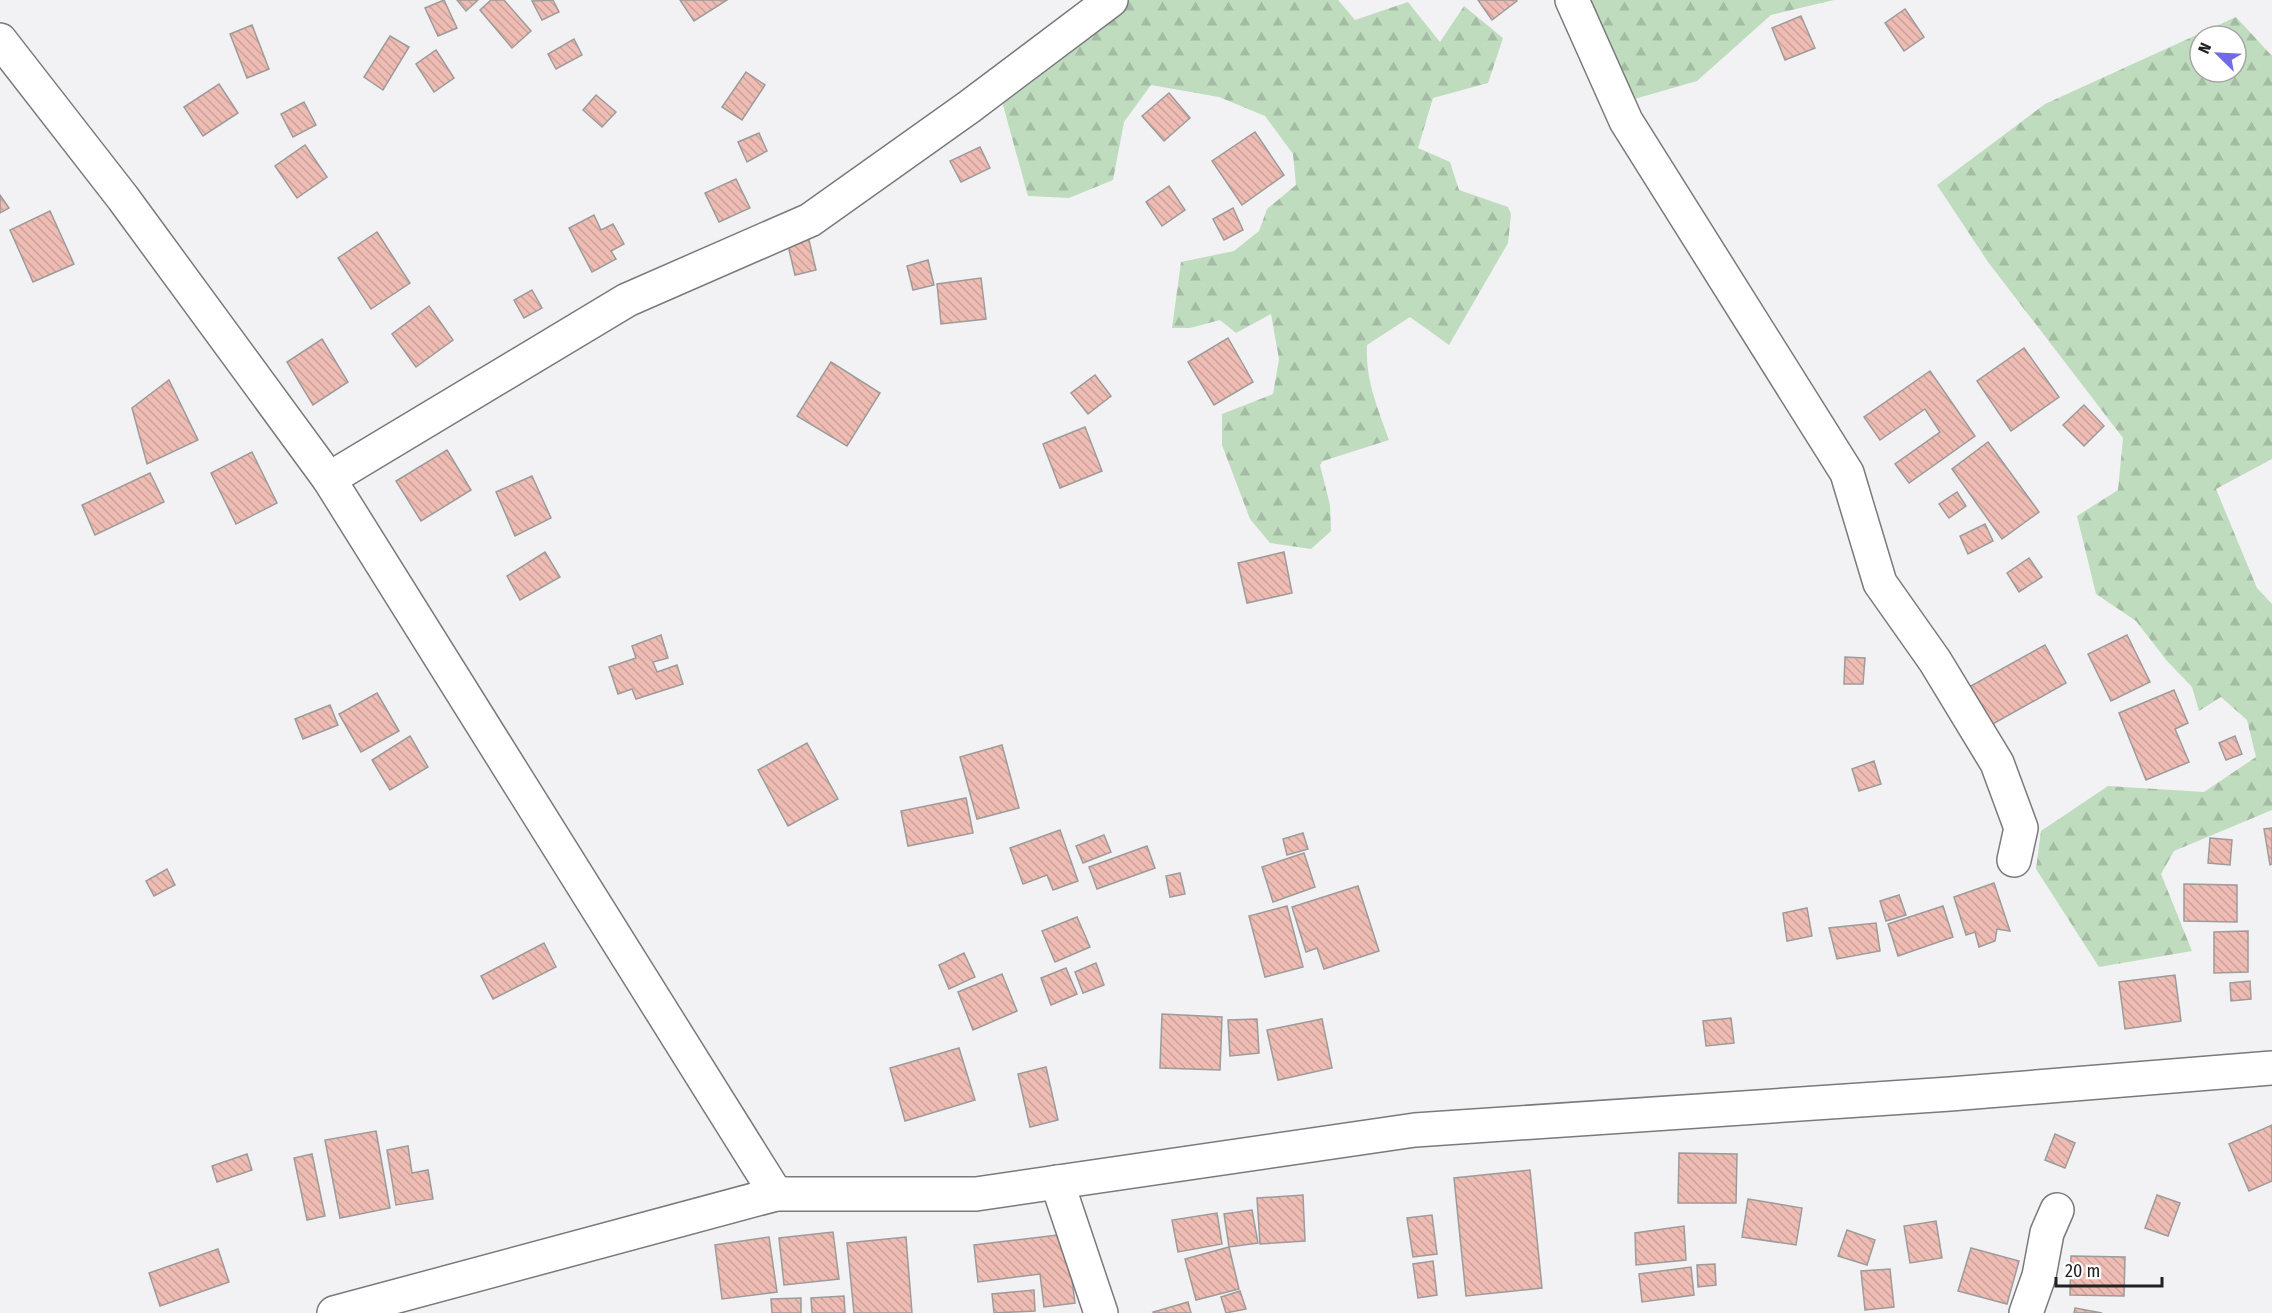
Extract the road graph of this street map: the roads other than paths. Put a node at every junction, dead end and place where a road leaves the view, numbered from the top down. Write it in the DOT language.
graph roads {
  1 [pos="1111,0"];
  2 [pos="1572,0"];
  3 [pos="0,40"];
  4 [pos="329,479"];
  5 [pos="2014,860"];
  6 [pos="2272,1068"];
  7 [pos="1057,1182"];
  8 [pos="776,1194"];
  9 [pos="2057,1210"];
  10 [pos="334,1313"];
  11 [pos="1101,1313"];
  12 [pos="2026,1313"];
  1 -- 4 [label="street"];
  2 -- 5 [label="street"];
  3 -- 4 [label="street"];
  4 -- 8 [label="street"];
  6 -- 7 [label="street"];
  7 -- 8 [label="street"];
  7 -- 11 [label="street"];
  8 -- 10 [label="street"];
  9 -- 12 [label="street"];
}
